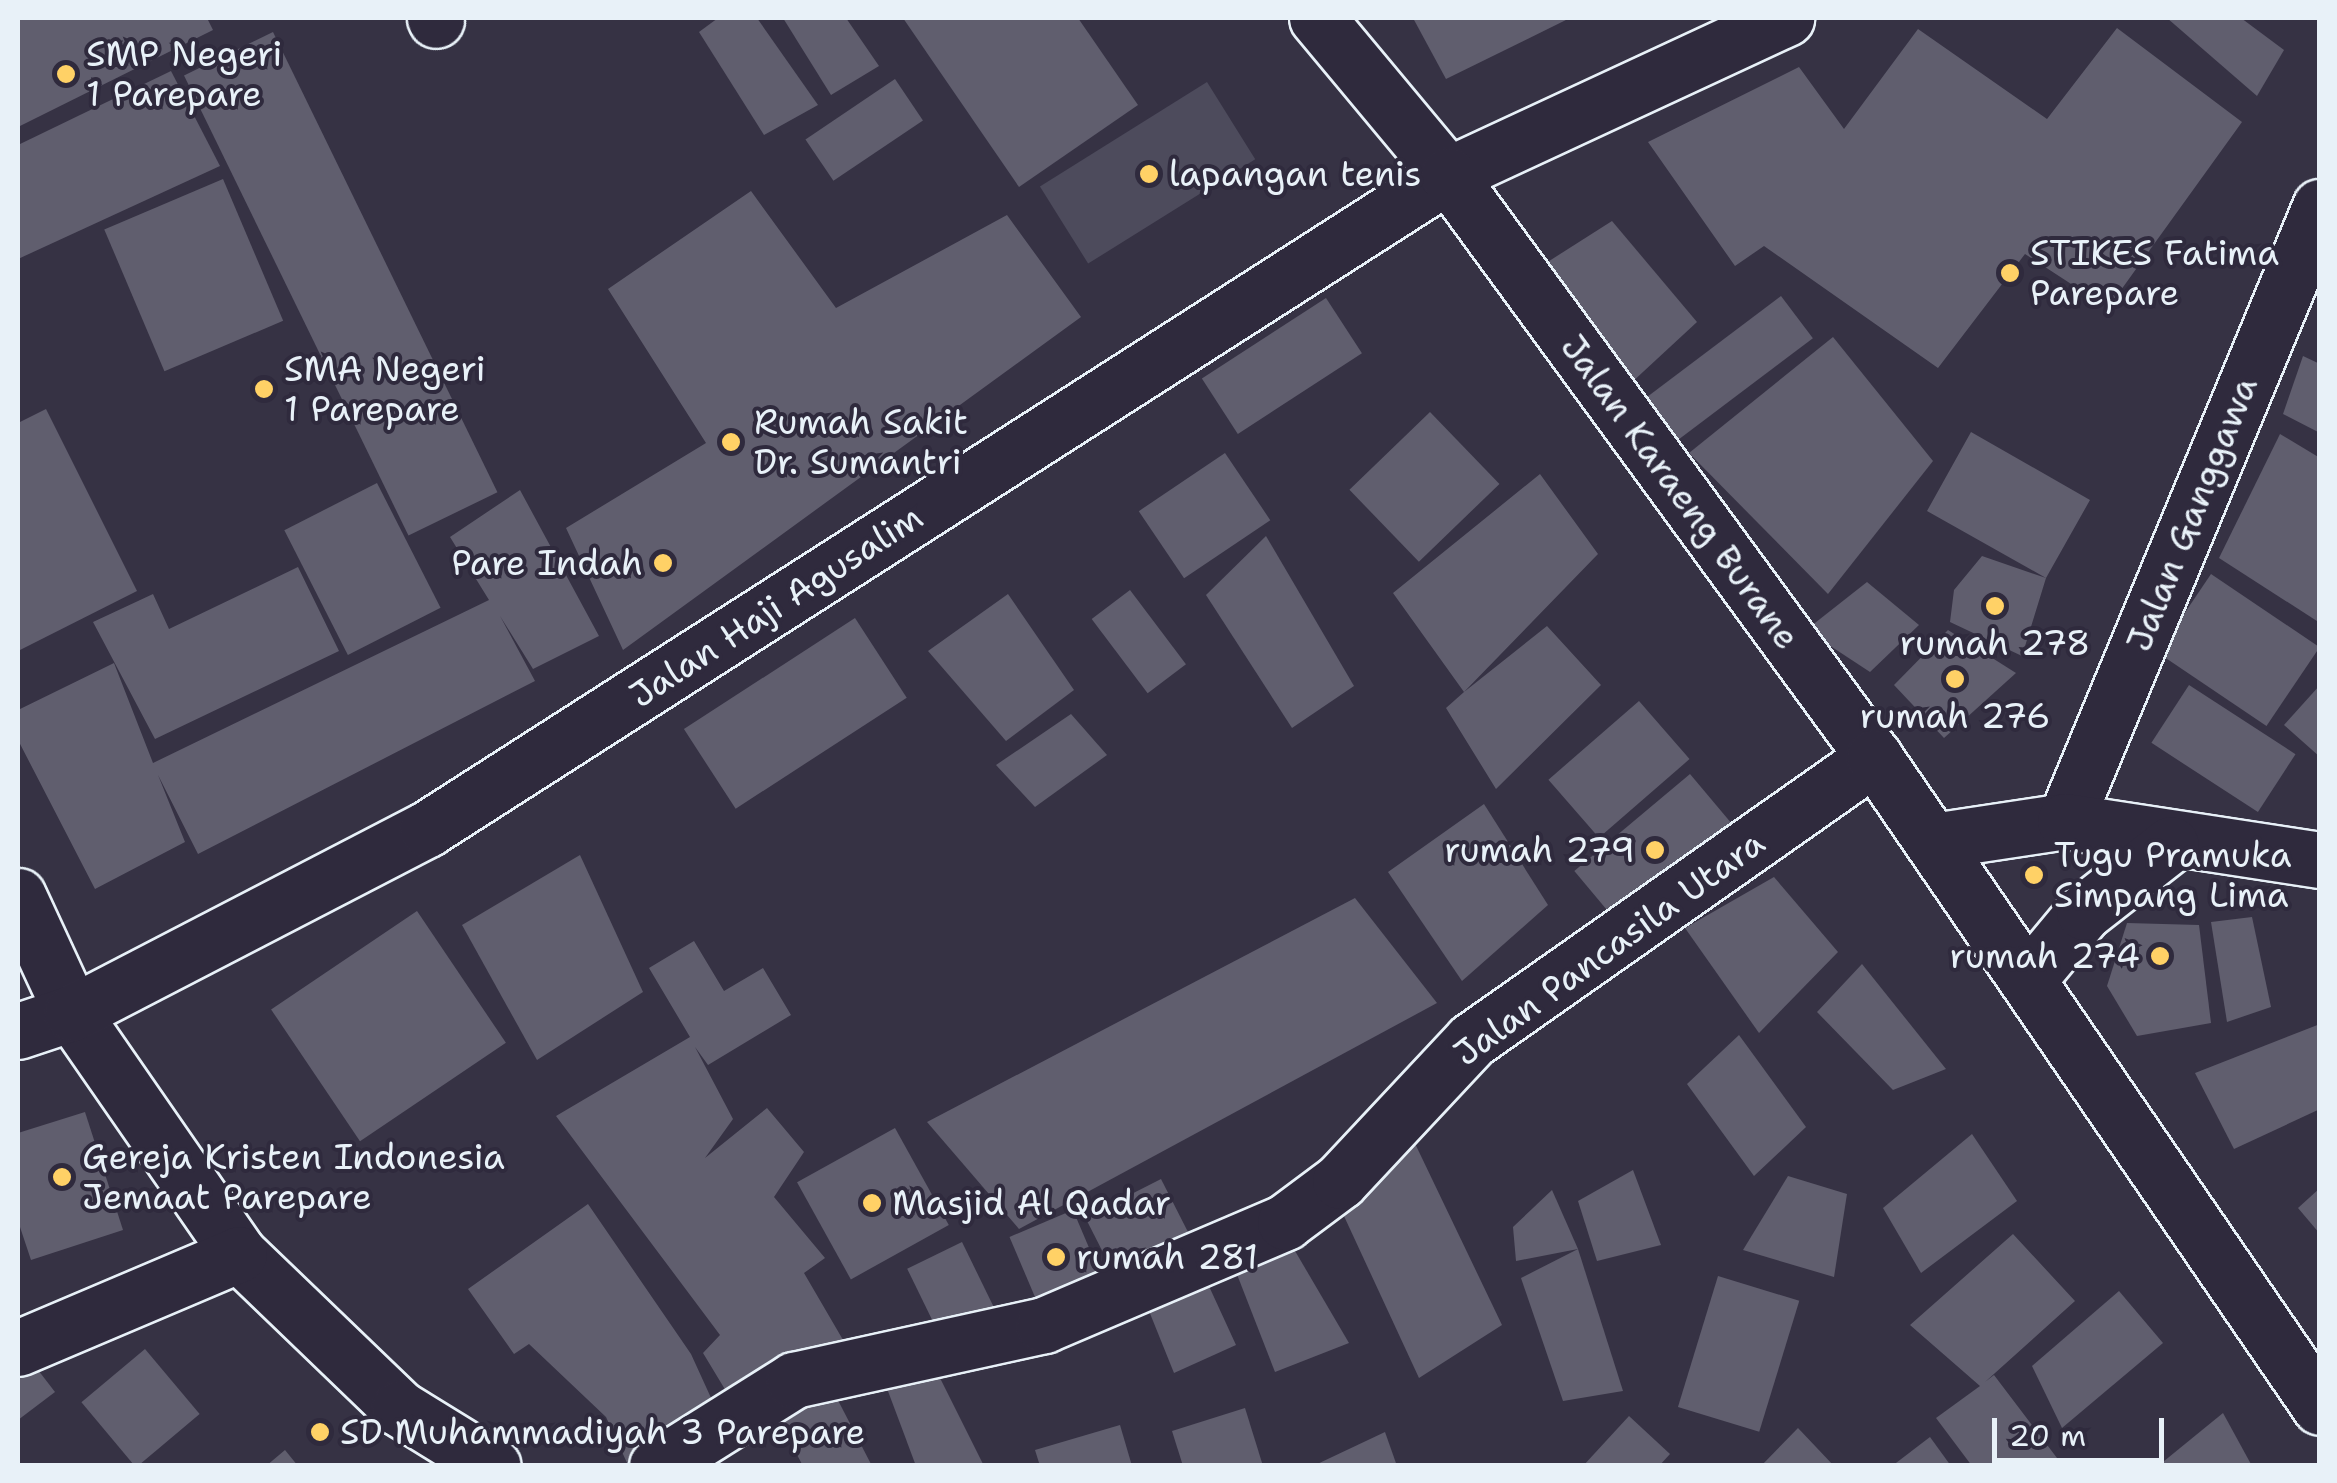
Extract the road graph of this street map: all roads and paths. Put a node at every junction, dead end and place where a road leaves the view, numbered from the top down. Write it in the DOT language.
graph roads {
  1 [pos="1317,18"];
  2 [pos="1786,18"];
  3 [pos="1448,175"];
  4 [pos="2320,207"];
  5 [pos="1874,757"];
  6 [pos="2065,821"];
  7 [pos="1933,841"];
  8 [pos="2171,844"];
  9 [pos="2320,860"];
  10 [pos="18,896"];
  11 [pos="2029,978"];
  12 [pos="72,1013"];
  13 [pos="18,1032"];
  14 [pos="239,1254"];
  15 [pos="18,1348"];
  16 [pos="2320,1407"];
  17 [pos="492,1466"];
  18 [pos="657,1466"];
  1 -- 3 [label="main road, Jalan Karaeng Burane"];
  2 -- 3 [label="main road, Jalan Haji Agusalim"];
  3 -- 5 [label="main road, Jalan Karaeng Burane"];
  3 -- 12 [label="main road, Jalan Haji Agusalim"];
  4 -- 6 [label="main road, Jalan Ganggawa"];
  5 -- 7 [label="main road, Jalan Karaeng Burane"];
  5 -- 18 [label="main road, Jalan Pancasila Utara"];
  6 -- 7 [label="main road"];
  6 -- 8 [label="main road"];
  7 -- 11 [label="main road, Jalan Karaeng Burane"];
  8 -- 9 [label="main road"];
  8 -- 11 [label="main road"];
  10 -- 12 [label="main road"];
  11 -- 16 [label="main road, Jalan Karaeng Burane"];
  12 -- 13 [label="main road, Jalan Haji Agusalim"];
  12 -- 14 [label="main road"];
  14 -- 15 [label="main road"];
  14 -- 17 [label="main road"];
}
